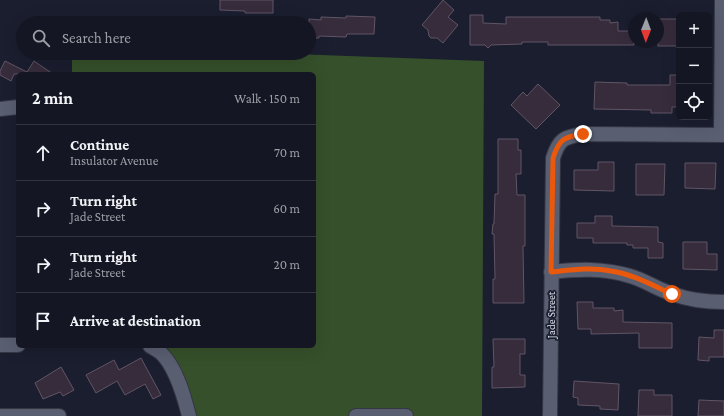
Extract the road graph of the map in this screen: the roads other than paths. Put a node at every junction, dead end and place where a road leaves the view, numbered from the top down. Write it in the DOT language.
graph roads {
  1 [pos="722,0"];
  2 [pos="16,107"];
  3 [pos="0,109"];
  4 [pos="723,135"];
  5 [pos="551,272"];
  6 [pos="724,302"];
  7 [pos="16,344"];
  8 [pos="0,345"];
  9 [pos="153,348"];
  10 [pos="0,416"];
  11 [pos="59,416"];
  12 [pos="189,416"];
  13 [pos="356,416"];
  14 [pos="406,416"];
  15 [pos="550,416"];
  1 -- 4 [label="street"];
  2 -- 3 [label="street"];
  4 -- 5 [label="street, Jade Street"];
  5 -- 6 [label="street"];
  5 -- 15 [label="street, Jade Street"];
  7 -- 8 [label="street"];
  9 -- 12 [label="street"];
  10 -- 11 [label="street"];
  13 -- 14 [label="street"];
}
